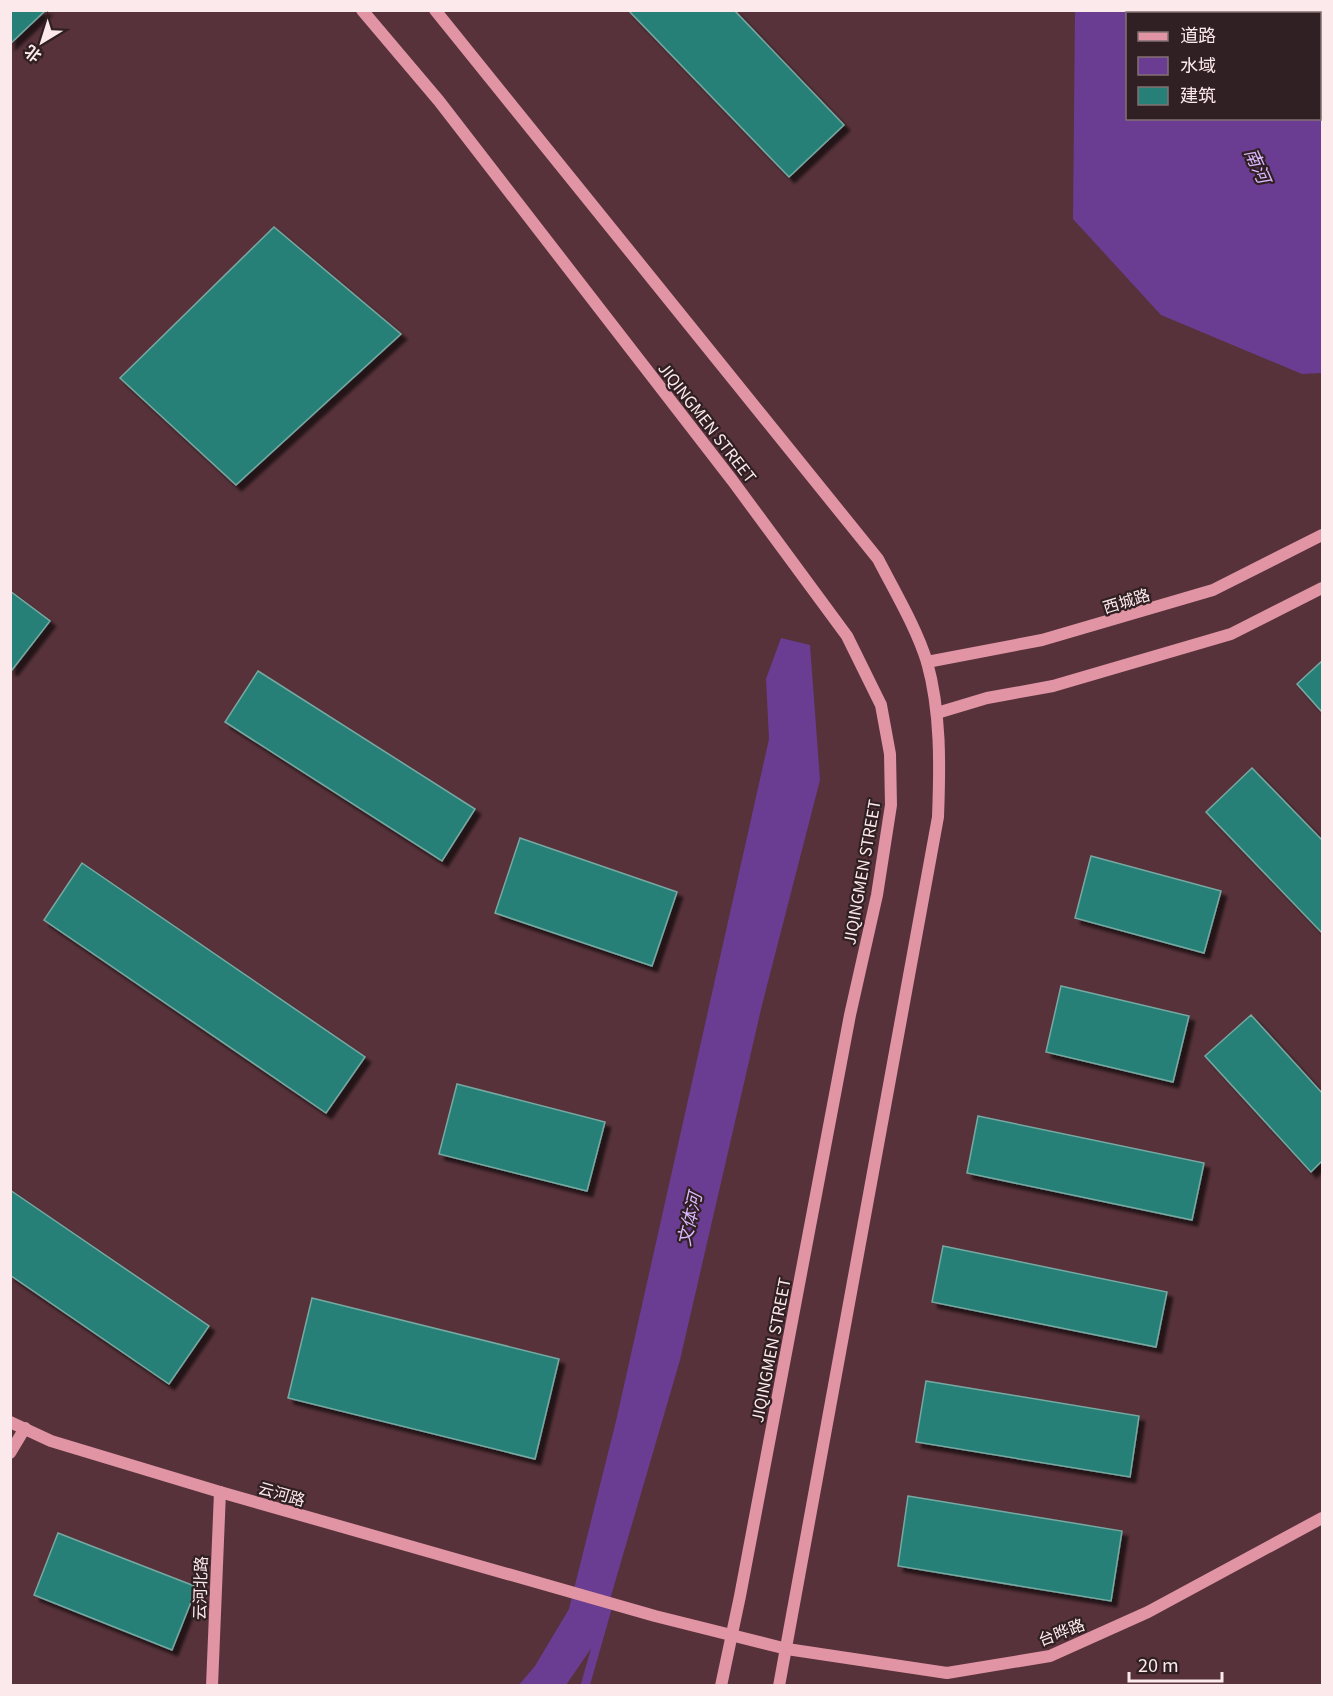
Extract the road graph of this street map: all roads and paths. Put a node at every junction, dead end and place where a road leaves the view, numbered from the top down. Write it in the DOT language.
graph roads {
  1 [pos="362,10"];
  2 [pos="435,10"];
  3 [pos="1323,535"];
  4 [pos="1323,588"];
  5 [pos="927,662"];
  6 [pos="937,713"];
  7 [pos="10,1422"];
  8 [pos="25,1428"];
  9 [pos="10,1454"];
  10 [pos="220,1492"];
  11 [pos="1323,1518"];
  12 [pos="655,1616"];
  13 [pos="733,1636"];
  14 [pos="787,1649"];
  15 [pos="212,1686"];
  16 [pos="721,1686"];
  17 [pos="779,1686"];
  1 -- 13 [label="main road, JIQINGMEN STREET"];
  2 -- 5 [label="main road"];
  3 -- 5 [label="main road, 西城路"];
  4 -- 6 [label="main road"];
  5 -- 6 [label="main road"];
  6 -- 14 [label="main road"];
  7 -- 8 [label="main road, 云河路"];
  8 -- 9 [label="main road"];
  8 -- 10 [label="main road, 云河路"];
  10 -- 12 [label="main road, 云河路"];
  10 -- 15 [label="main road, 云河北路"];
  11 -- 14 [label="main road, 台晔路"];
  12 -- 13 [label="main road, 台晔路"];
  13 -- 14 [label="main road, 台晔路"];
  13 -- 16 [label="main road, JIQINGMEN STREET"];
  14 -- 17 [label="main road"];
}
